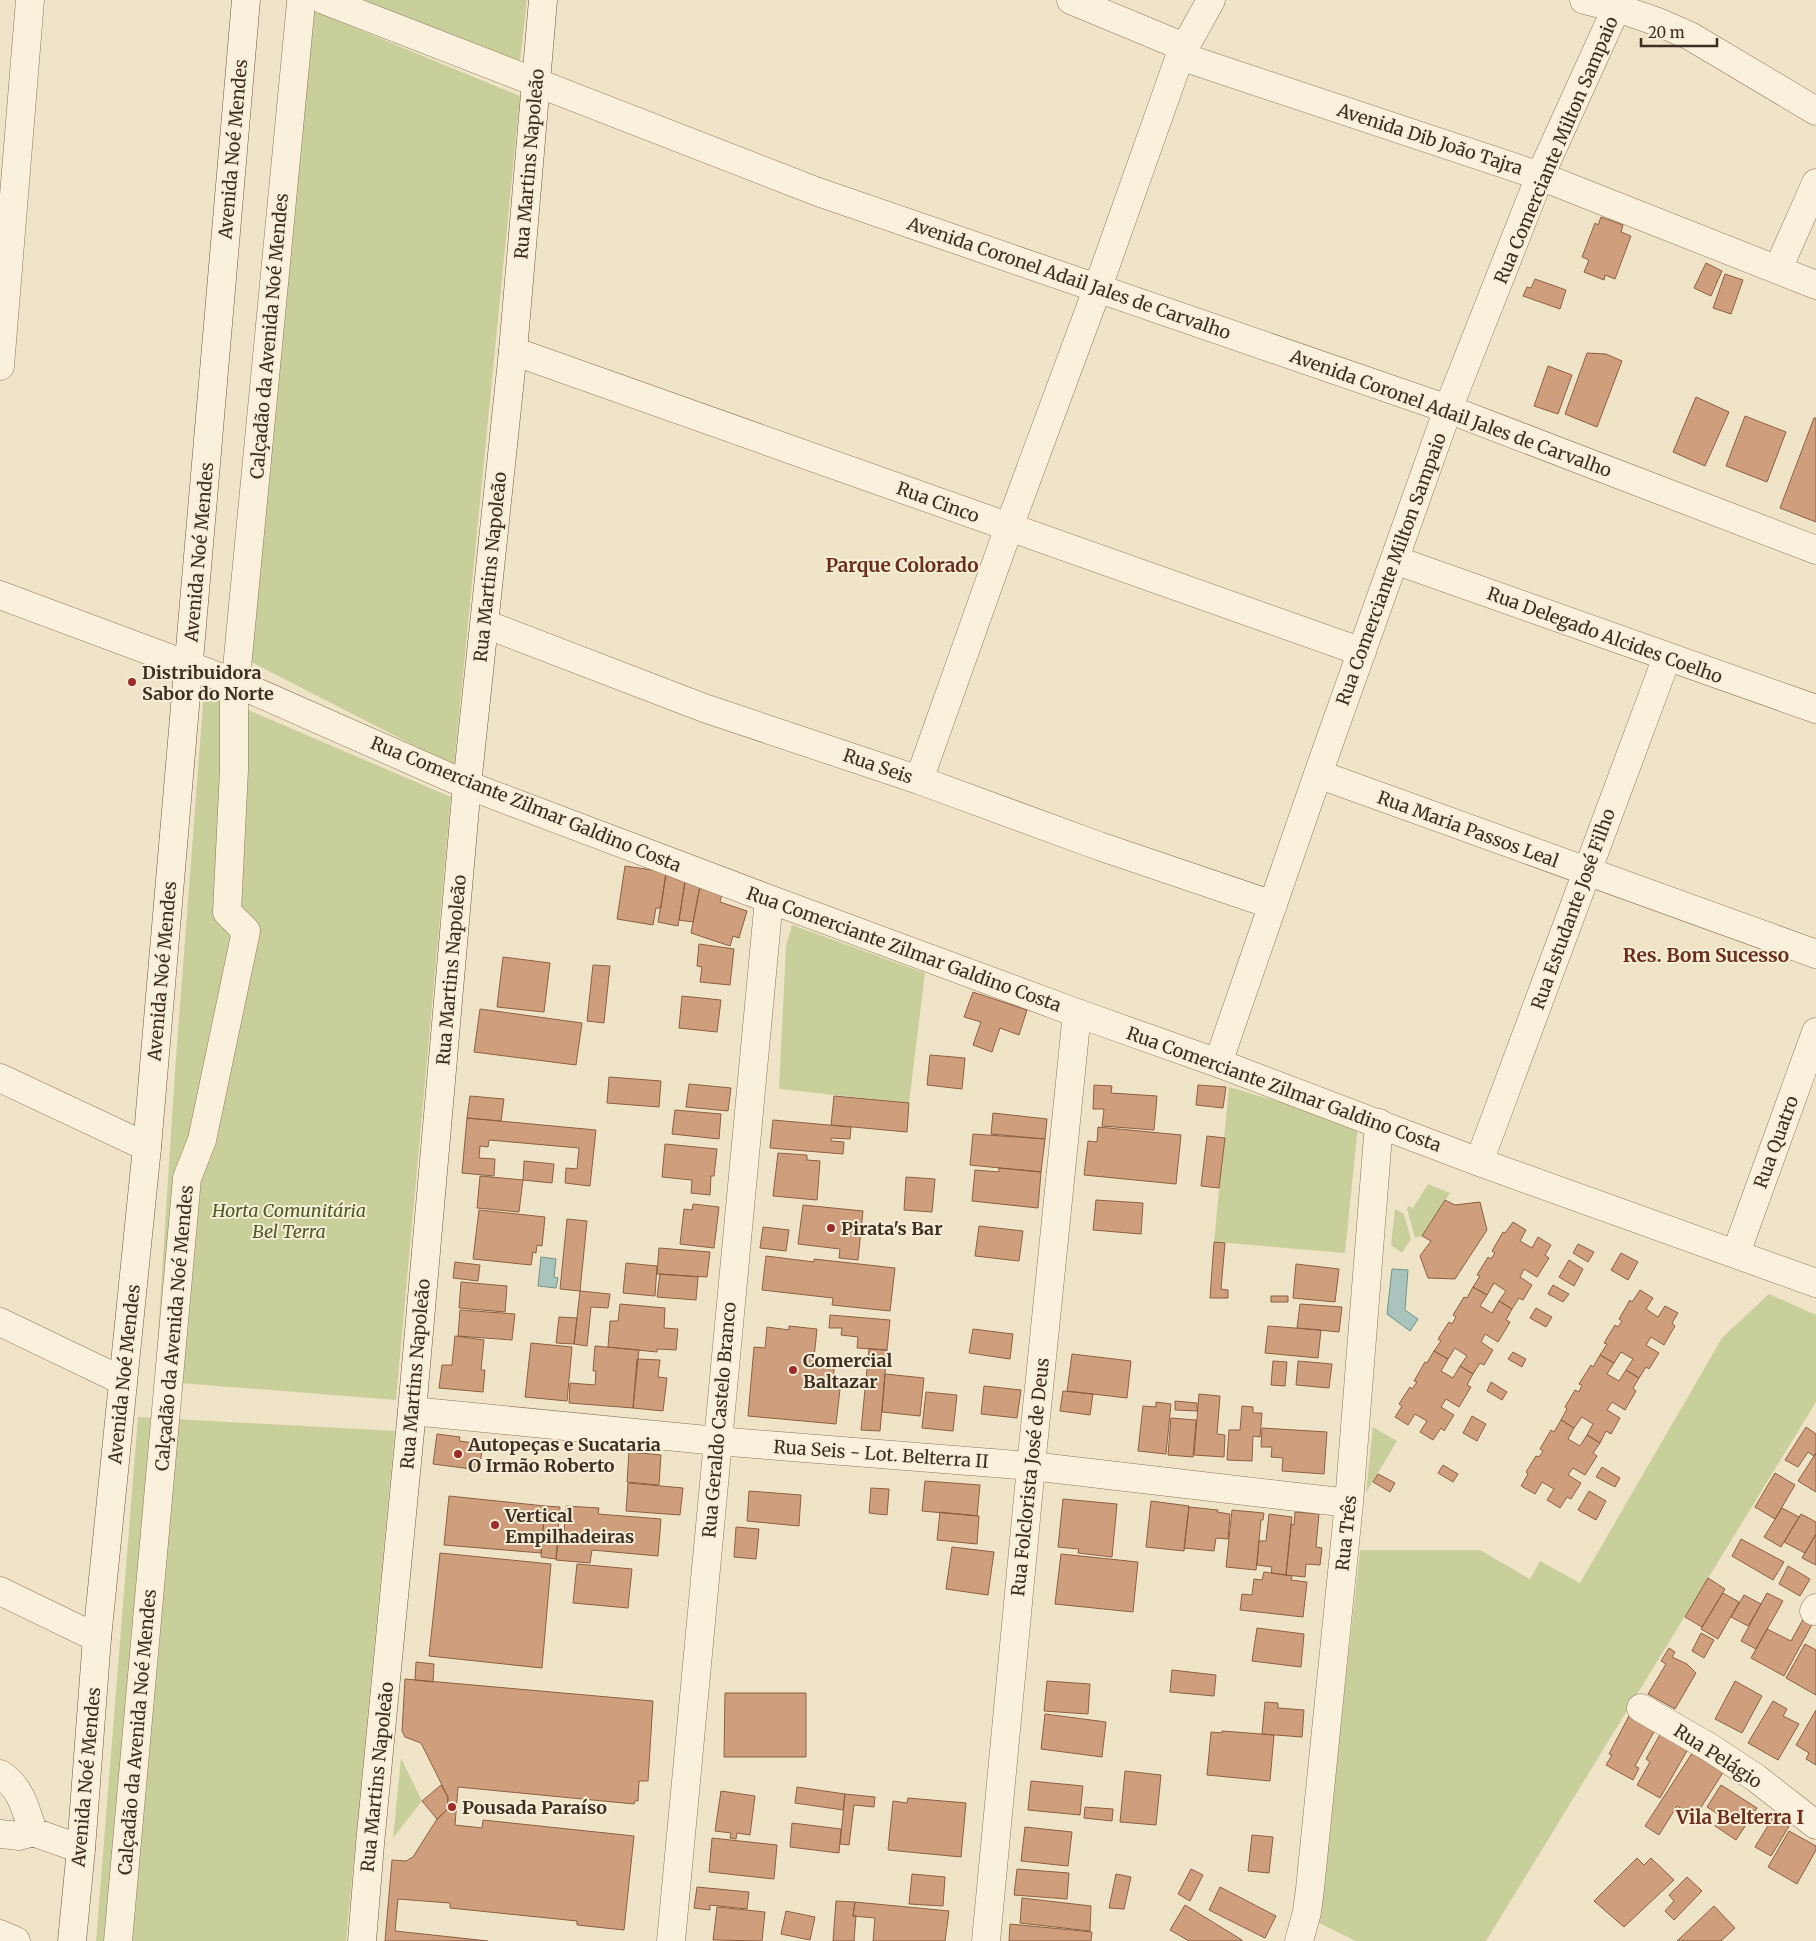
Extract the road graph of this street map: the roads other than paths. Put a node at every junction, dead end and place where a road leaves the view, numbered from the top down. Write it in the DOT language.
graph roads {
  1 [pos="30,0"];
  2 [pos="246,0"];
  3 [pos="543,0"];
  4 [pos="1071,0"];
  5 [pos="1211,0"];
  6 [pos="1584,0"];
  7 [pos="312,2"];
  8 [pos="1618,4"];
  9 [pos="1182,51"];
  10 [pos="535,81"];
  11 [pos="1816,112"];
  12 [pos="1540,176"];
  13 [pos="1816,183"];
  14 [pos="1778,269"];
  15 [pos="1816,285"];
  16 [pos="1098,288"];
  17 [pos="513,351"];
  18 [pos="0,366"];
  19 [pos="1448,409"];
  20 [pos="1009,527"];
  21 [pos="1816,550"];
  22 [pos="1395,560"];
  23 [pos="0,595"];
  24 [pos="485,624"];
  25 [pos="1362,652"];
  26 [pos="1667,657"];
  27 [pos="189,667"];
  28 [pos="237,668"];
  29 [pos="234,699"];
  30 [pos="1816,709"];
  31 [pos="1318,774"];
  32 [pos="919,780"];
  33 [pos="467,785"];
  34 [pos="1586,871"];
  35 [pos="769,899"];
  36 [pos="1273,905"];
  37 [pos="1816,954"];
  38 [pos="1077,1013"];
  39 [pos="1816,1032"];
  40 [pos="1218,1063"];
  41 [pos="0,1078"];
  42 [pos="1379,1123"];
  43 [pos="147,1147"];
  44 [pos="1479,1162"];
  45 [pos="1736,1253"];
  46 [pos="1816,1283"];
  47 [pos="0,1322"];
  48 [pos="123,1381"];
  49 [pos="412,1411"];
  50 [pos="717,1441"];
  51 [pos="1031,1466"];
  52 [pos="1349,1503"];
  53 [pos="0,1591"];
  54 [pos="97,1638"];
  55 [pos="1641,1708"];
  56 [pos="0,1774"];
  57 [pos="1816,1825"];
  58 [pos="33,1832"];
  59 [pos="0,1834"];
  60 [pos="81,1849"];
  61 [pos="0,1934"];
  62 [pos="16,1941"];
  63 [pos="72,1941"];
  64 [pos="118,1941"];
  65 [pos="362,1941"];
  66 [pos="670,1941"];
  67 [pos="986,1941"];
  68 [pos="1299,1941"];
  1 -- 18 [label="street"];
  2 -- 27 [label="street, Avenida Noé Mendes"];
  3 -- 10 [label="street, Rua Martins Napoleão"];
  4 -- 9 [label="street, Avenida Dib João Tajra"];
  5 -- 9 [label="street"];
  6 -- 8 [label="street"];
  7 -- 10 [label="street, Avenida Coronel Adail Jales de Carvalho"];
  7 -- 28 [label="street, Calçadão da Avenida Noé Mendes"];
  8 -- 11 [label="street"];
  8 -- 12 [label="street, Rua Comerciante Milton Sampaio"];
  9 -- 12 [label="street, Avenida Dib João Tajra"];
  9 -- 16 [label="street"];
  10 -- 16 [label="street, Avenida Coronel Adail Jales de Carvalho"];
  10 -- 17 [label="street, Rua Martins Napoleão"];
  12 -- 14 [label="street, Avenida Dib João Tajra"];
  12 -- 19 [label="street, Rua Comerciante Milton Sampaio"];
  13 -- 14 [label="street"];
  14 -- 15 [label="street, Avenida Dib João Tajra"];
  16 -- 19 [label="street, Avenida Coronel Adail Jales de Carvalho"];
  16 -- 20 [label="street"];
  17 -- 20 [label="street, Rua Cinco"];
  17 -- 24 [label="street, Rua Martins Napoleão"];
  19 -- 21 [label="street, Avenida Coronel Adail Jales de Carvalho"];
  19 -- 22 [label="street, Rua Comerciante Milton Sampaio"];
  20 -- 25 [label="street, Rua Cinco"];
  20 -- 32 [label="street"];
  22 -- 25 [label="street, Rua Comerciante Milton Sampaio"];
  22 -- 26 [label="street, Rua Delegado Alcides Coelho"];
  23 -- 27 [label="street, Rua Comerciante Zilmar Galdino Costa"];
  24 -- 32 [label="street, Rua Seis"];
  24 -- 33 [label="street, Rua Martins Napoleão"];
  25 -- 31 [label="street, Rua Comerciante Milton Sampaio"];
  26 -- 30 [label="street, Rua Delegado Alcides Coelho"];
  26 -- 34 [label="street, Rua Estudante José Filho"];
  27 -- 33 [label="street, Rua Comerciante Zilmar Galdino Costa"];
  27 -- 43 [label="street, Avenida Noé Mendes"];
  29 -- 64 [label="street, Calçadão da Avenida Noé Mendes"];
  31 -- 34 [label="street, Rua Maria Passos Leal"];
  31 -- 36 [label="street, Rua Comerciante Milton Sampaio"];
  32 -- 36 [label="street, Rua Seis"];
  33 -- 35 [label="street, Rua Comerciante Zilmar Galdino Costa"];
  33 -- 49 [label="street, Rua Martins Napoleão"];
  34 -- 37 [label="street, Rua Maria Passos Leal"];
  34 -- 44 [label="street, Rua Estudante José Filho"];
  35 -- 38 [label="street, Rua Comerciante Zilmar Galdino Costa"];
  35 -- 50 [label="street, Rua Geraldo Castelo Branco"];
  36 -- 40 [label="street, Rua Comerciante Milton Sampaio"];
  38 -- 40 [label="street, Rua Comerciante Zilmar Galdino Costa"];
  38 -- 51 [label="street, Rua Folclorista José de Deus"];
  39 -- 45 [label="street, Rua Quatro"];
  40 -- 42 [label="street, Rua Comerciante Zilmar Galdino Costa"];
  41 -- 43 [label="street"];
  42 -- 44 [label="street, Rua Comerciante Zilmar Galdino Costa"];
  42 -- 52 [label="street, Rua Três"];
  43 -- 48 [label="street, Avenida Noé Mendes"];
  44 -- 45 [label="street, Rua Comerciante Zilmar Galdino Costa"];
  45 -- 46 [label="street, Rua Comerciante Zilmar Galdino Costa"];
  47 -- 48 [label="street"];
  48 -- 54 [label="street, Avenida Noé Mendes"];
  49 -- 50 [label="street, Rua Seis - Lot. Belterra II"];
  49 -- 65 [label="street, Rua Martins Napoleão"];
  50 -- 51 [label="street, Rua Seis - Lot. Belterra II"];
  50 -- 66 [label="street, Rua Geraldo Castelo Branco"];
  51 -- 52 [label="street, Rua Seis - Lot. Belterra II"];
  51 -- 67 [label="street, Rua Folclorista José de Deus"];
  52 -- 68 [label="street, Rua Três"];
  53 -- 54 [label="street"];
  54 -- 60 [label="street, Avenida Noé Mendes"];
  55 -- 57 [label="street, Rua Pelágio"];
  56 -- 58 [label="street"];
  58 -- 59 [label="street"];
  58 -- 60 [label="street"];
  60 -- 63 [label="street, Avenida Noé Mendes"];
  61 -- 62 [label="street"];
}
